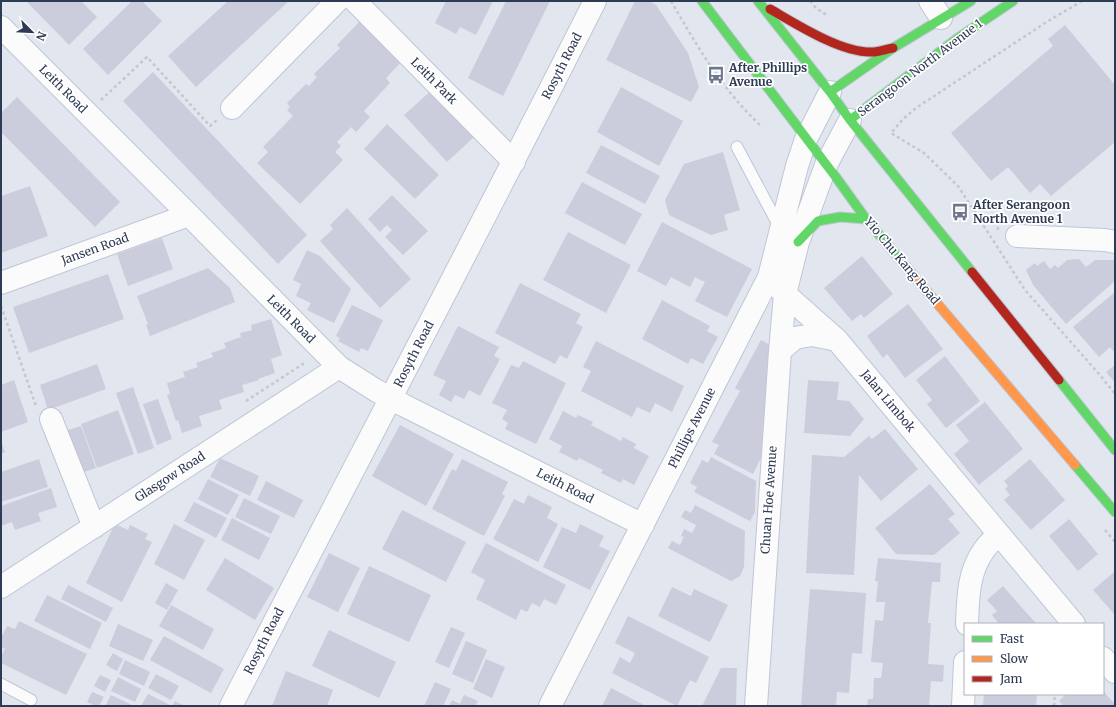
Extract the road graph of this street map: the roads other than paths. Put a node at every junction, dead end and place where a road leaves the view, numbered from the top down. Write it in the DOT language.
graph roads {
  1 [pos="337,1"];
  2 [pos="355,1"];
  3 [pos="595,1"];
  4 [pos="702,1"];
  5 [pos="971,1"];
  6 [pos="1013,1"];
  7 [pos="758,2"];
  8 [pos="936,10"];
  9 [pos="1,27"];
  10 [pos="893,48"];
  11 [pos="830,92"];
  12 [pos="232,108"];
  13 [pos="850,120"];
  14 [pos="806,139"];
  15 [pos="738,147"];
  16 [pos="514,162"];
  17 [pos="826,165"];
  18 [pos="189,215"];
  19 [pos="866,219"];
  20 [pos="790,236"];
  21 [pos="1017,236"];
  22 [pos="1115,242"];
  23 [pos="769,277"];
  24 [pos="1,283"];
  25 [pos="785,294"];
  26 [pos="837,340"];
  27 [pos="780,351"];
  28 [pos="339,367"];
  29 [pos="391,398"];
  30 [pos="52,419"];
  31 [pos="1115,450"];
  32 [pos="1115,512"];
  33 [pos="643,525"];
  34 [pos="94,526"];
  35 [pos="999,534"];
  36 [pos="1,587"];
  37 [pos="967,623"];
  38 [pos="1073,623"];
  39 [pos="1104,659"];
  40 [pos="1115,672"];
  41 [pos="1,684"];
  42 [pos="964,684"];
  43 [pos="31,700"];
  44 [pos="231,706"];
  45 [pos="550,706"];
  46 [pos="756,706"];
  47 [pos="963,706"];
  1 -- 12 [label="street"];
  2 -- 16 [label="street, Leith Park"];
  3 -- 16 [label="street, Rosyth Road"];
  4 -- 14 [label="main road, Yio Chu Kang Road"];
  5 -- 8 [label="main road, Serangoon North Avenue 1"];
  6 -- 13 [label="main road, Serangoon North Avenue 1"];
  7 -- 10 [label="main road"];
  7 -- 11 [label="main road"];
  8 -- 10 [label="main road, Serangoon North Avenue 1"];
  9 -- 18 [label="street, Leith Road"];
  10 -- 11 [label="main road, Serangoon North Avenue 1"];
  11 -- 13 [label="main road"];
  11 -- 14 [label="street, Serangoon North Avenue 1"];
  13 -- 17 [label="street, Serangoon North Avenue 1"];
  13 -- 31 [label="main road"];
  14 -- 17 [label="main road, Yio Chu Kang Road"];
  14 -- 20 [label="street, Phillips Avenue"];
  15 -- 20 [label="lane"];
  16 -- 29 [label="street, Rosyth Road"];
  17 -- 19 [label="main road, Yio Chu Kang Road"];
  17 -- 20 [label="street, Phillips Avenue"];
  18 -- 24 [label="street, Jansen Road"];
  18 -- 28 [label="street, Leith Road"];
  19 -- 20 [label="main road"];
  19 -- 32 [label="main road, Yio Chu Kang Road"];
  20 -- 23 [label="street, Phillips Avenue"];
  20 -- 25 [label="street, Phillips Avenue"];
  21 -- 22 [label="street"];
  23 -- 25 [label="street, Jalan Limbok"];
  23 -- 33 [label="street, Phillips Avenue"];
  25 -- 26 [label="street, Jalan Limbok"];
  25 -- 27 [label="street, Chuan Hoe Avenue"];
  26 -- 27 [label="street"];
  26 -- 35 [label="street, Jalan Limbok"];
  27 -- 46 [label="street, Chuan Hoe Avenue"];
  28 -- 29 [label="street, Leith Road"];
  28 -- 34 [label="street, Glasgow Road"];
  29 -- 33 [label="street, Leith Road"];
  29 -- 44 [label="street, Rosyth Road"];
  30 -- 34 [label="street"];
  33 -- 45 [label="street, Phillips Avenue"];
  34 -- 36 [label="street, Glasgow Road"];
  35 -- 37 [label="street"];
  35 -- 38 [label="street, Jalan Limbok"];
  39 -- 40 [label="street"];
  41 -- 43 [label="lane"];
  42 -- 47 [label="street"];
}
